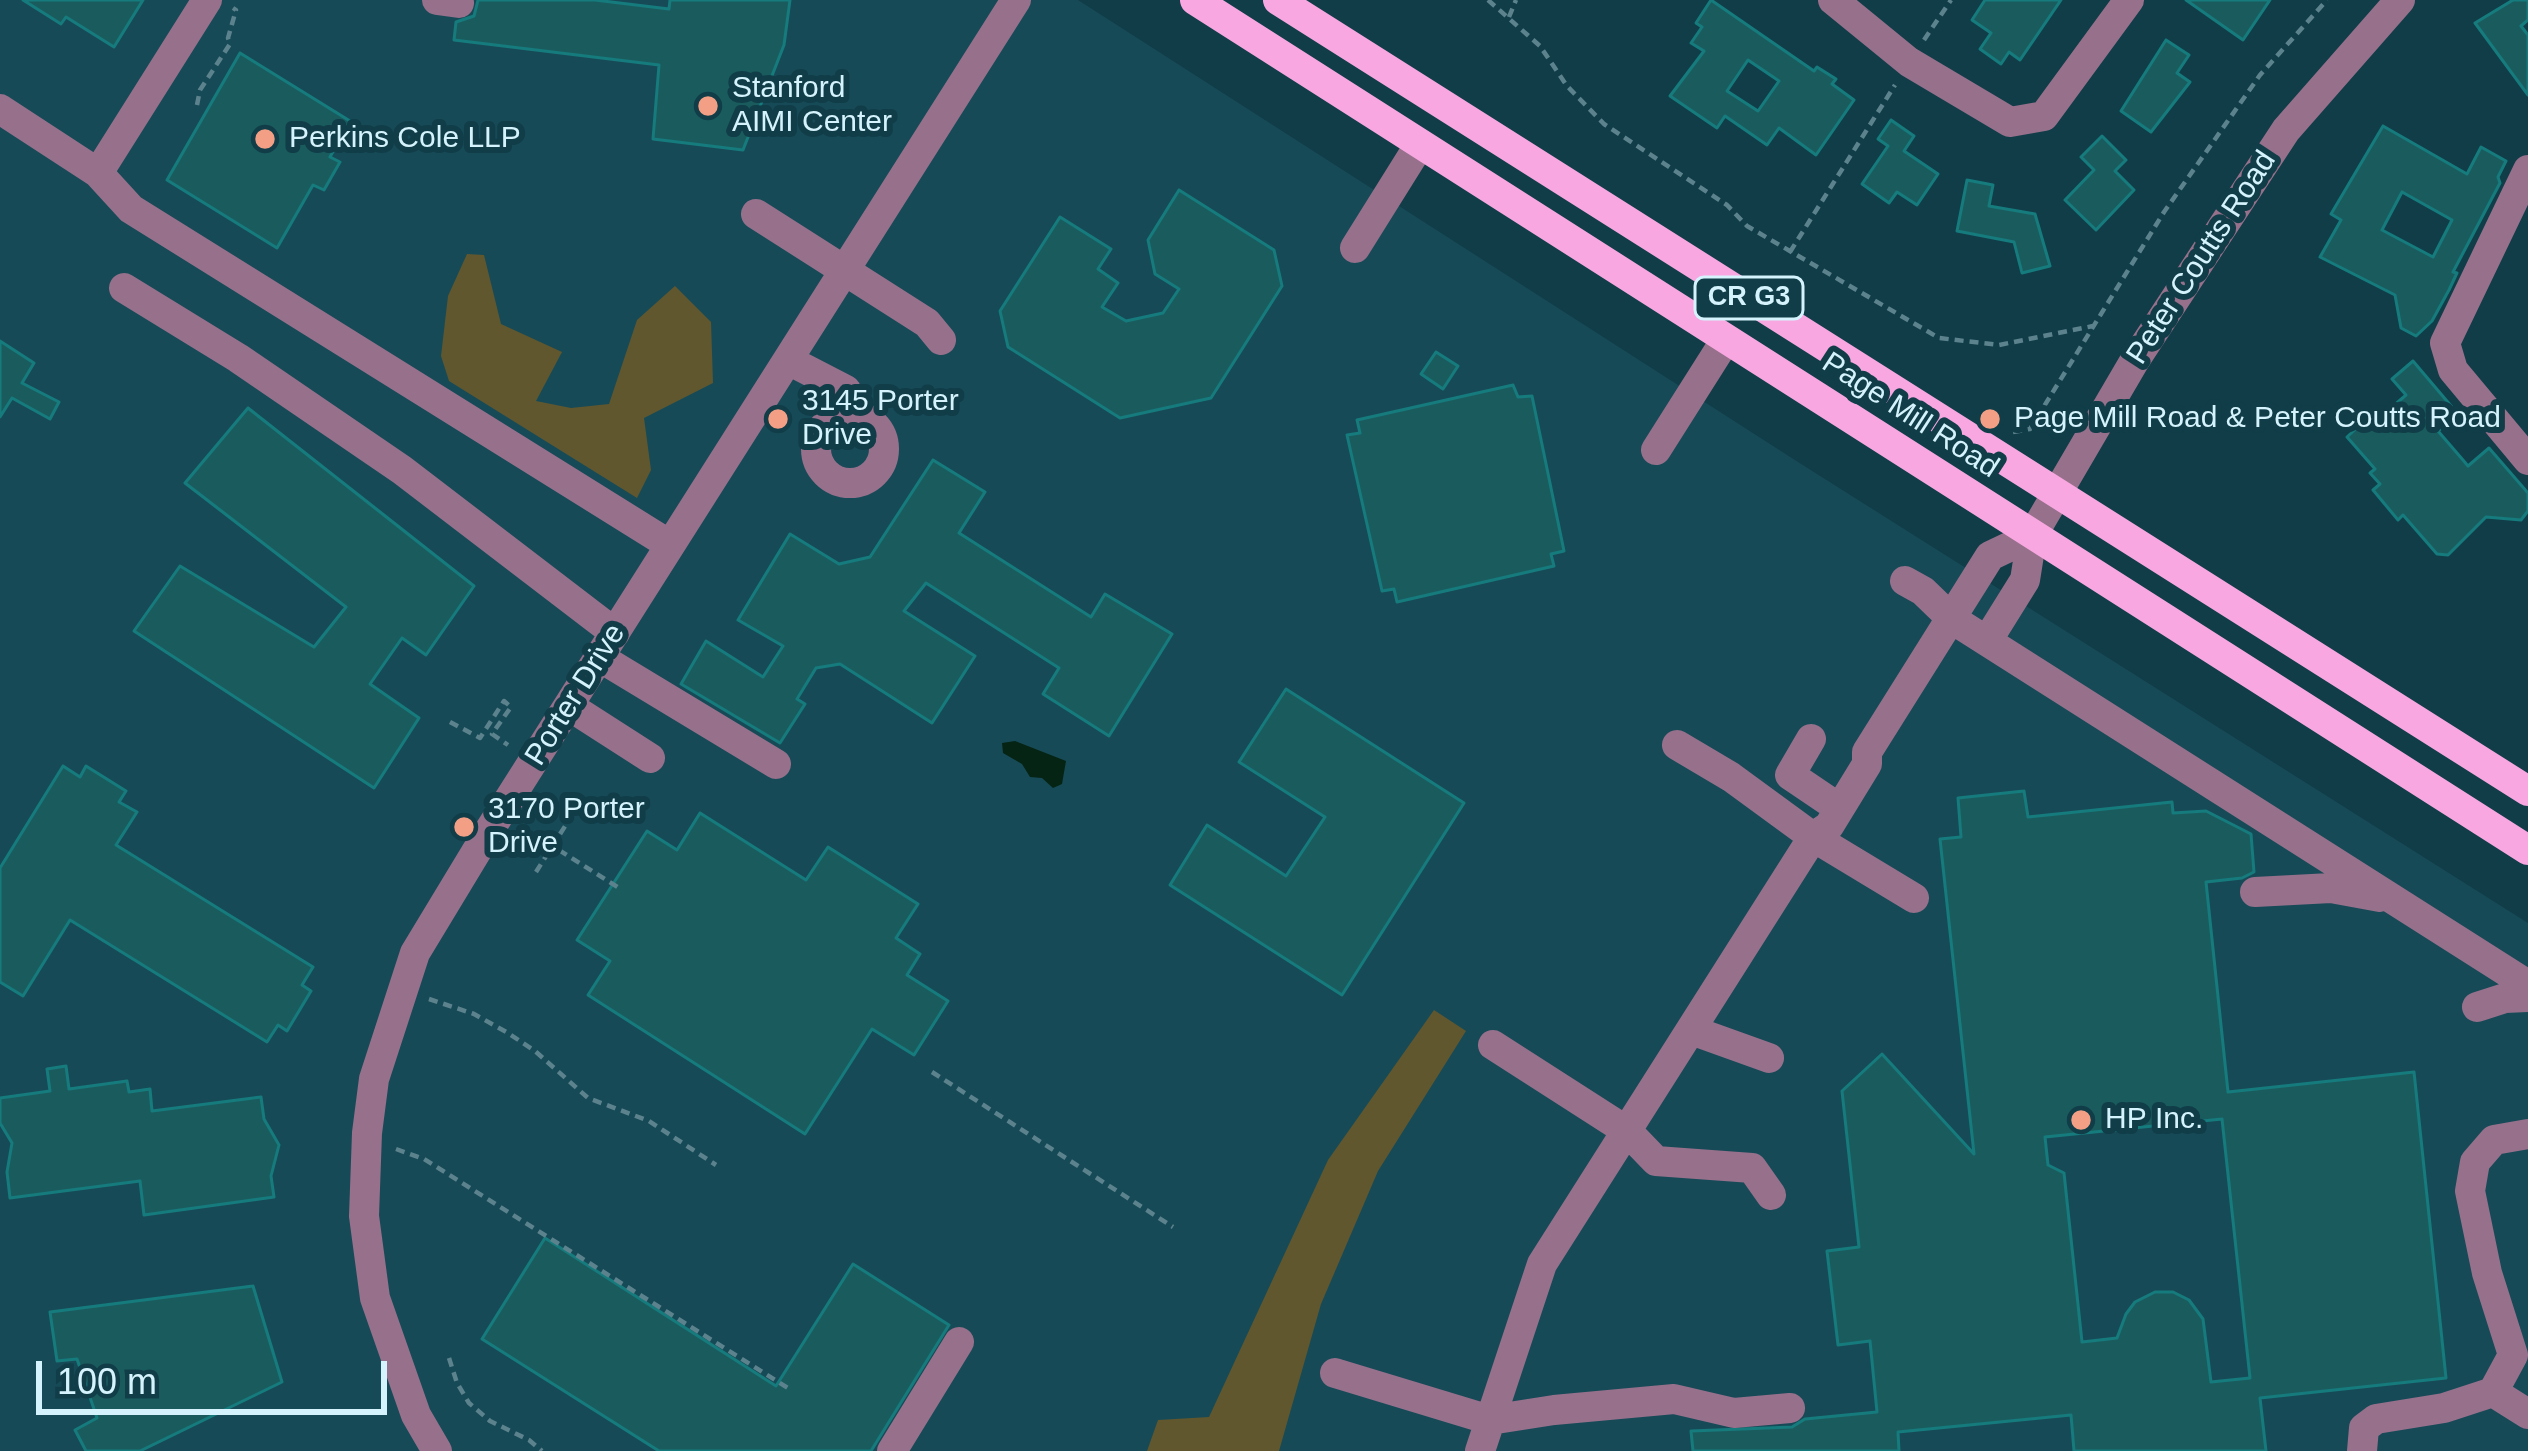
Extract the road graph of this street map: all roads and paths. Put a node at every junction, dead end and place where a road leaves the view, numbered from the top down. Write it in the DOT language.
graph roads {
  1 [pos="207,0"];
  2 [pos="217,0"];
  3 [pos="1016,0"];
  4 [pos="1195,0"];
  5 [pos="1278,0"];
  6 [pos="1488,0"];
  7 [pos="1516,0"];
  8 [pos="1833,0"];
  9 [pos="1951,0"];
  10 [pos="2129,0"];
  11 [pos="2327,0"];
  12 [pos="2400,0"];
  13 [pos="1508,18"];
  14 [pos="1909,62"];
  15 [pos="196,105"];
  16 [pos="0,109"];
  17 [pos="1420,144"];
  18 [pos="2528,170"];
  19 [pos="98,173"];
  20 [pos="756,214"];
  21 [pos="1355,248"];
  22 [pos="1790,252"];
  23 [pos="845,271"];
  24 [pos="124,288"];
  25 [pos="2093,326"];
  26 [pos="940,340"];
  27 [pos="1725,340"];
  28 [pos="788,360"];
  29 [pos="844,415"];
  30 [pos="1972,439"];
  31 [pos="1656,450"];
  32 [pos="2528,460"];
  33 [pos="2059,494"];
  34 [pos="2032,536"];
  35 [pos="670,545"];
  36 [pos="1905,581"];
  37 [pos="1952,619"];
  38 [pos="1987,641"];
  39 [pos="607,645"];
  40 [pos="568,706"];
  41 [pos="450,722"];
  42 [pos="1811,739"];
  43 [pos="1677,745"];
  44 [pos="508,746"];
  45 [pos="1867,752"];
  46 [pos="650,758"];
  47 [pos="776,764"];
  48 [pos="2528,791"];
  49 [pos="1827,800"];
  50 [pos="569,820"];
  51 [pos="521,826"];
  52 [pos="1813,836"];
  53 [pos="553,845"];
  54 [pos="2528,850"];
  55 [pos="536,872"];
  56 [pos="619,888"];
  57 [pos="2255,892"];
  58 [pos="1914,898"];
  59 [pos="2404,905"];
  60 [pos="2528,985"];
  61 [pos="2528,997"];
  62 [pos="429,999"];
  63 [pos="2477,1007"];
  64 [pos="1691,1030"];
  65 [pos="1493,1045"];
  66 [pos="1769,1058"];
  67 [pos="932,1072"];
  68 [pos="1627,1131"];
  69 [pos="2528,1134"];
  70 [pos="396,1149"];
  71 [pos="716,1165"];
  72 [pos="1771,1195"];
  73 [pos="1173,1227"];
  74 [pos="959,1342"];
  75 [pos="449,1358"];
  76 [pos="1335,1373"];
  77 [pos="791,1390"];
  78 [pos="2493,1392"];
  79 [pos="1790,1408"];
  80 [pos="2528,1414"];
  81 [pos="1490,1420"];
  82 [pos="437,1451"];
  83 [pos="542,1451"];
  84 [pos="892,1451"];
  85 [pos="1480,1451"];
  86 [pos="2362,1451"];
  1 -- 19 [label="street"];
  2 -- 15 [label="path"];
  3 -- 23 [label="street, Porter Drive"];
  4 -- 17 [label="main road, Page Mill Road / CR G3"];
  5 -- 30 [label="main road, Page Mill Road / CR G3"];
  6 -- 13 [label="path"];
  7 -- 13 [label="path"];
  8 -- 14 [label="street"];
  9 -- 14 [label="path"];
  10 -- 14 [label="street"];
  11 -- 25 [label="path"];
  12 -- 33 [label="street, Peter Coutts Road"];
  13 -- 22 [label="path"];
  14 -- 22 [label="path"];
  16 -- 19 [label="street"];
  17 -- 21 [label="street"];
  17 -- 27 [label="main road, Page Mill Road / CR G3"];
  18 -- 32 [label="street"];
  19 -- 35 [label="street"];
  20 -- 23 [label="street"];
  22 -- 25 [label="path"];
  23 -- 26 [label="street"];
  23 -- 28 [label="street, Porter Drive"];
  24 -- 39 [label="street"];
  25 -- 30 [label="path"];
  27 -- 31 [label="street"];
  27 -- 34 [label="main road, Page Mill Road / CR G3"];
  28 -- 29 [label="street"];
  28 -- 35 [label="street, Porter Drive"];
  30 -- 33 [label="main road, Page Mill Road / CR G3"];
  33 -- 34 [label="street, Peter Coutts Road"];
  33 -- 48 [label="main road, Page Mill Road / CR G3"];
  34 -- 37 [label="street"];
  34 -- 38 [label="street"];
  34 -- 54 [label="main road, Page Mill Road / CR G3"];
  35 -- 39 [label="street, Porter Drive"];
  36 -- 37 [label="street"];
  37 -- 38 [label="street"];
  37 -- 45 [label="street"];
  38 -- 59 [label="street"];
  39 -- 40 [label="street, Porter Drive"];
  39 -- 47 [label="street"];
  40 -- 46 [label="street"];
  40 -- 82 [label="street, Porter Drive"];
  41 -- 44 [label="path"];
  42 -- 49 [label="street"];
  43 -- 52 [label="street"];
  45 -- 49 [label="street"];
  45 -- 52 [label="street"];
  49 -- 52 [label="street"];
  50 -- 53 [label="path"];
  51 -- 53 [label="path"];
  52 -- 58 [label="street"];
  52 -- 64 [label="street"];
  53 -- 55 [label="path"];
  53 -- 56 [label="path"];
  57 -- 59 [label="street"];
  59 -- 60 [label="street"];
  61 -- 63 [label="street"];
  62 -- 71 [label="path"];
  64 -- 66 [label="street"];
  64 -- 68 [label="street"];
  65 -- 68 [label="street"];
  67 -- 73 [label="path"];
  68 -- 72 [label="street"];
  68 -- 81 [label="street"];
  69 -- 78 [label="street"];
  70 -- 77 [label="path"];
  74 -- 84 [label="street"];
  75 -- 83 [label="path"];
  76 -- 81 [label="street"];
  78 -- 80 [label="street"];
  78 -- 86 [label="street"];
  79 -- 81 [label="street"];
  81 -- 85 [label="street"];
}
